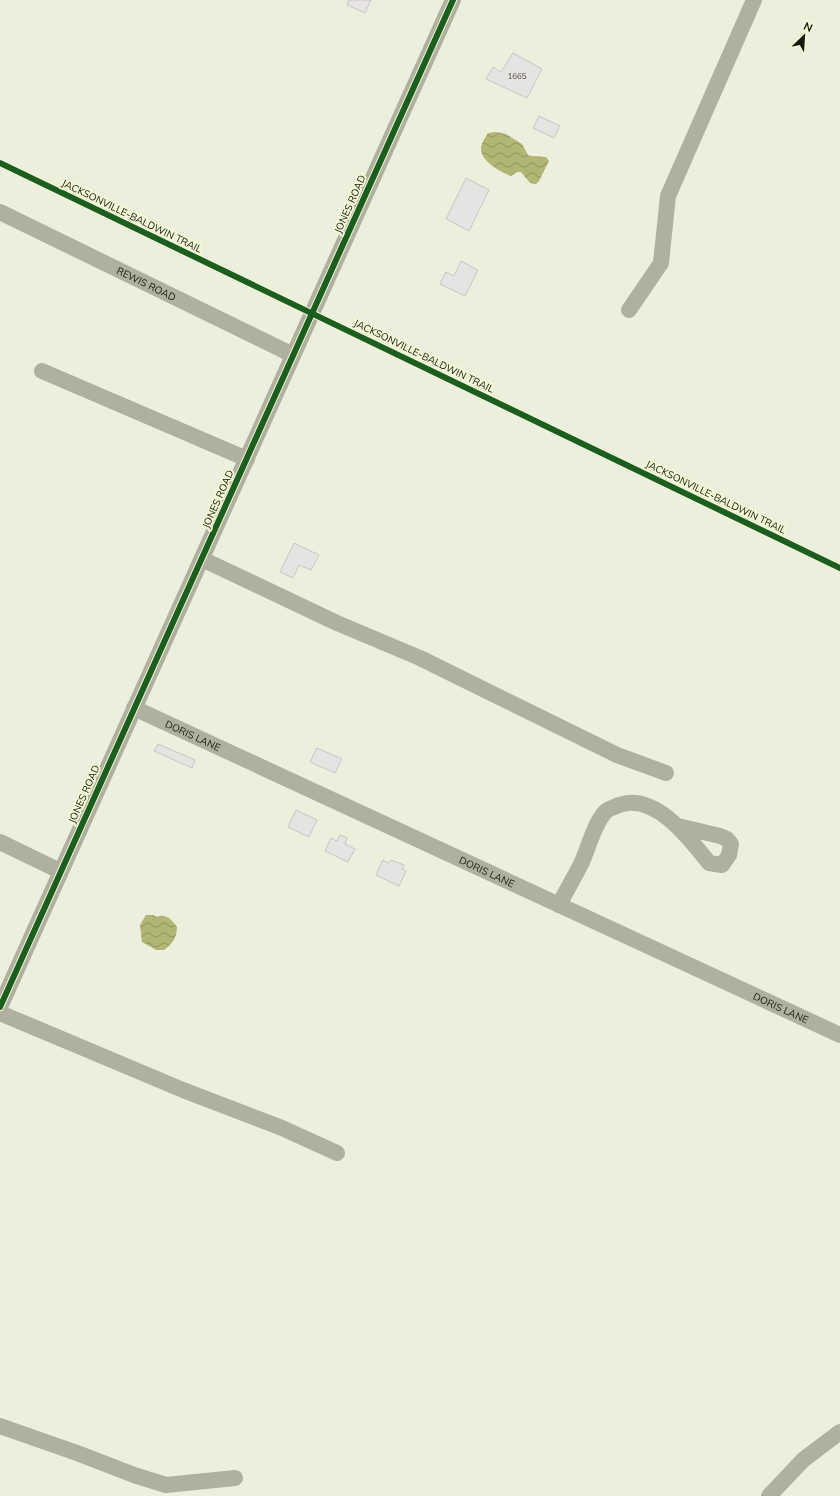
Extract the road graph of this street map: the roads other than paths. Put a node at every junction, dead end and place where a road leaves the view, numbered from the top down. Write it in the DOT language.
graph roads {
  1 [pos="453,0"];
  2 [pos="754,0"];
  3 [pos="0,212"];
  4 [pos="629,310"];
  5 [pos="293,355"];
  6 [pos="42,371"];
  7 [pos="247,459"];
  8 [pos="202,559"];
  9 [pos="134,708"];
  10 [pos="666,773"];
  11 [pos="678,826"];
  12 [pos="0,842"];
  13 [pos="60,871"];
  14 [pos="559,905"];
  15 [pos="0,1006"];
  16 [pos="0,1013"];
  17 [pos="840,1035"];
  18 [pos="338,1153"];
  19 [pos="0,1426"];
  20 [pos="840,1432"];
  21 [pos="235,1478"];
  22 [pos="769,1496"];
  1 -- 5 [label="street, JONES ROAD"];
  2 -- 4 [label="street"];
  3 -- 5 [label="street, REWIS ROAD"];
  5 -- 7 [label="street, JONES ROAD"];
  6 -- 7 [label="street"];
  7 -- 8 [label="street, JONES ROAD"];
  8 -- 9 [label="street, JONES ROAD"];
  8 -- 10 [label="street"];
  9 -- 13 [label="street, JONES ROAD"];
  9 -- 14 [label="street, DORIS LANE"];
  11 -- 14 [label="street"];
  12 -- 13 [label="street"];
  13 -- 15 [label="street, JONES ROAD"];
  14 -- 17 [label="street, DORIS LANE"];
  16 -- 18 [label="street"];
  19 -- 21 [label="street"];
  20 -- 22 [label="street"];
}
